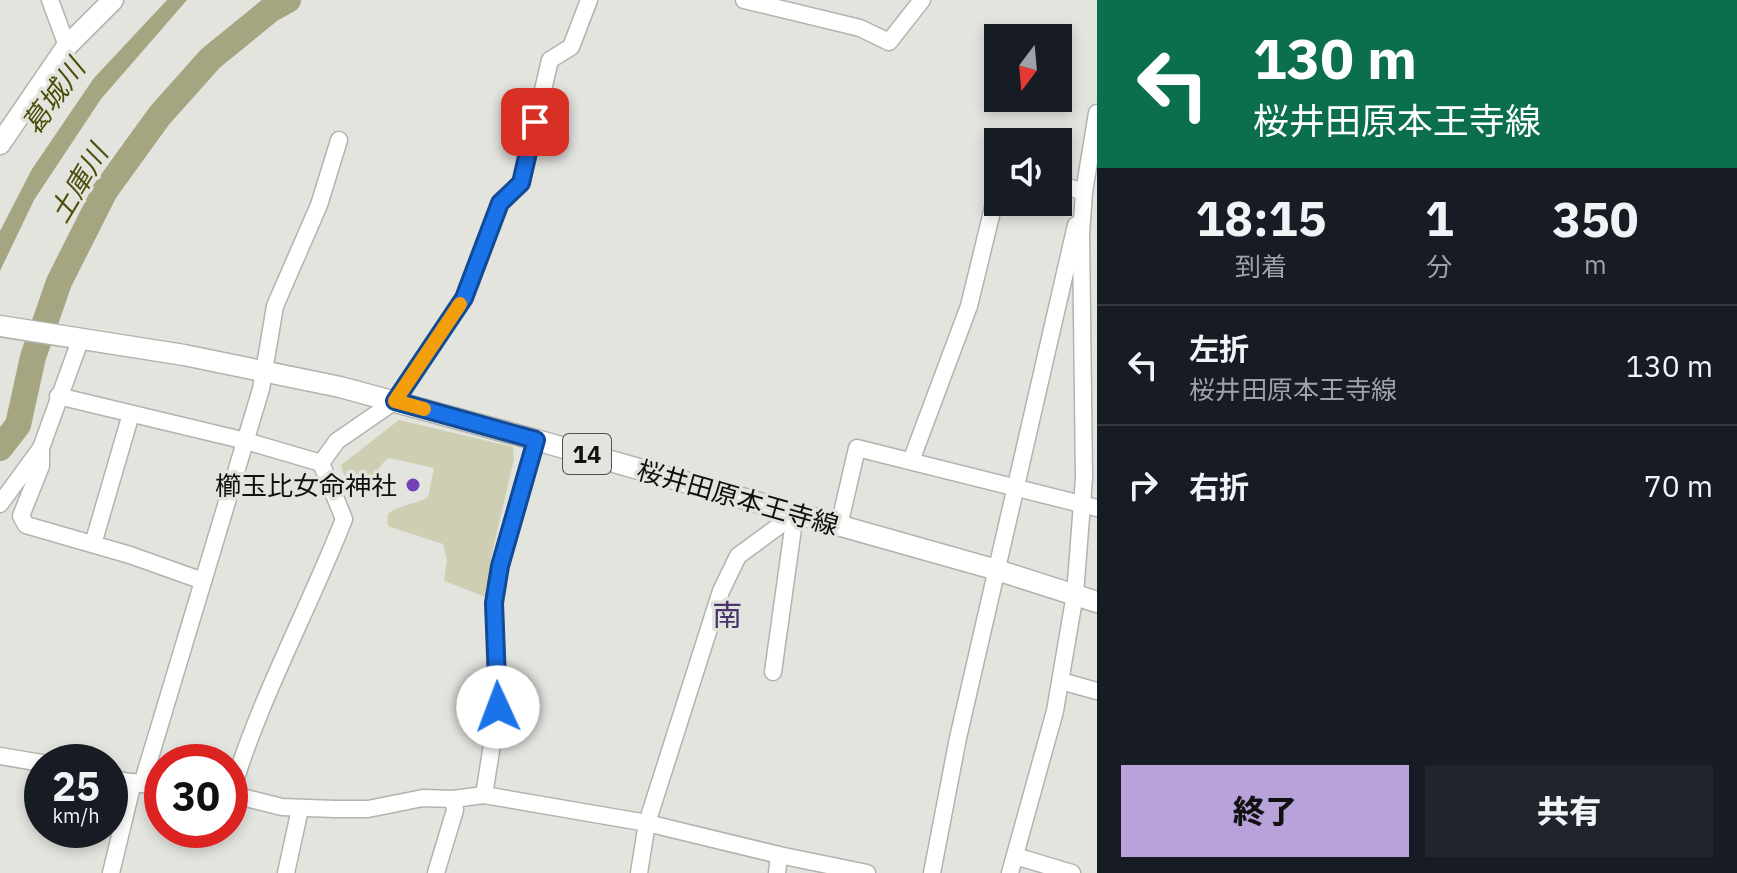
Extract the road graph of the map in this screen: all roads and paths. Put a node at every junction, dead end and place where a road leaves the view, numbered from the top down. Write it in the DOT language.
graph roads {
  1 [pos="50,0"];
  2 [pos="113,0"];
  3 [pos="589,0"];
  4 [pos="744,0"];
  5 [pos="922,0"];
  6 [pos="67,46"];
  7 [pos="1097,113"];
  8 [pos="339,140"];
  9 [pos="0,144"];
  10 [pos="1072,188"];
  11 [pos="1084,192"];
  12 [pos="991,216"];
  13 [pos="0,326"];
  14 [pos="76,337"];
  15 [pos="264,371"];
  16 [pos="58,396"];
  17 [pos="395,401"];
  18 [pos="131,414"];
  19 [pos="536,440"];
  20 [pos="246,441"];
  21 [pos="41,448"];
  22 [pos="911,461"];
  23 [pos="321,463"];
  24 [pos="1016,487"];
  25 [pos="0,504"];
  26 [pos="1090,507"];
  27 [pos="795,514"];
  28 [pos="839,526"];
  29 [pos="93,544"];
  30 [pos="997,570"];
  31 [pos="203,581"];
  32 [pos="1075,594"];
  33 [pos="1097,602"];
  34 [pos="773,672"];
  35 [pos="1061,681"];
  36 [pos="1097,691"];
  37 [pos="246,744"];
  38 [pos="0,756"];
  39 [pos="24,760"];
  40 [pos="128,782"];
  41 [pos="137,783"];
  42 [pos="144,784"];
  43 [pos="484,795"];
  44 [pos="248,798"];
  45 [pos="453,799"];
  46 [pos="300,809"];
  47 [pos="647,823"];
  48 [pos="779,855"];
  49 [pos="1013,865"];
  50 [pos="111,873"];
  51 [pos="286,873"];
  52 [pos="436,873"];
  53 [pos="639,873"];
  54 [pos="777,873"];
  55 [pos="867,873"];
  56 [pos="932,873"];
  57 [pos="1072,873"];
  1 -- 6 [label="street"];
  2 -- 6 [label="main road"];
  3 -- 17 [label="street"];
  4 -- 5 [label="street"];
  6 -- 9 [label="main road"];
  7 -- 11 [label="street"];
  8 -- 15 [label="street"];
  10 -- 11 [label="street"];
  11 -- 24 [label="street"];
  11 -- 26 [label="street"];
  12 -- 22 [label="street"];
  13 -- 14 [label="main road, 桜井田原本王寺線 / 14"];
  14 -- 15 [label="main road, 桜井田原本王寺線 / 14"];
  14 -- 16 [label="street"];
  15 -- 17 [label="main road, 桜井田原本王寺線 / 14"];
  15 -- 20 [label="street"];
  16 -- 18 [label="street"];
  16 -- 21 [label="street"];
  17 -- 19 [label="main road, 桜井田原本王寺線 / 14"];
  17 -- 23 [label="street"];
  18 -- 20 [label="street"];
  18 -- 29 [label="street"];
  19 -- 27 [label="main road, 桜井田原本王寺線 / 14"];
  19 -- 43 [label="street"];
  20 -- 23 [label="street"];
  20 -- 31 [label="street"];
  21 -- 25 [label="street"];
  21 -- 29 [label="street"];
  22 -- 24 [label="street"];
  22 -- 28 [label="street"];
  23 -- 37 [label="street"];
  24 -- 26 [label="street"];
  24 -- 30 [label="street"];
  26 -- 32 [label="street"];
  27 -- 28 [label="main road, 桜井田原本王寺線 / 14"];
  27 -- 34 [label="street"];
  27 -- 47 [label="street"];
  28 -- 30 [label="main road, 桜井田原本王寺線 / 14"];
  29 -- 31 [label="street"];
  30 -- 32 [label="main road, 桜井田原本王寺線 / 14"];
  30 -- 56 [label="street"];
  31 -- 41 [label="street"];
  32 -- 33 [label="main road, 桜井田原本王寺線 / 14"];
  32 -- 35 [label="street"];
  35 -- 36 [label="street"];
  35 -- 49 [label="street"];
  38 -- 39 [label="street"];
  40 -- 41 [label="street"];
  41 -- 42 [label="street"];
  41 -- 50 [label="street"];
  43 -- 45 [label="street"];
  43 -- 47 [label="street"];
  44 -- 46 [label="street"];
  45 -- 46 [label="street"];
  45 -- 52 [label="street"];
  46 -- 51 [label="street"];
  47 -- 48 [label="street"];
  47 -- 53 [label="street"];
  48 -- 54 [label="street"];
  48 -- 55 [label="street"];
  49 -- 57 [label="street"];
}
